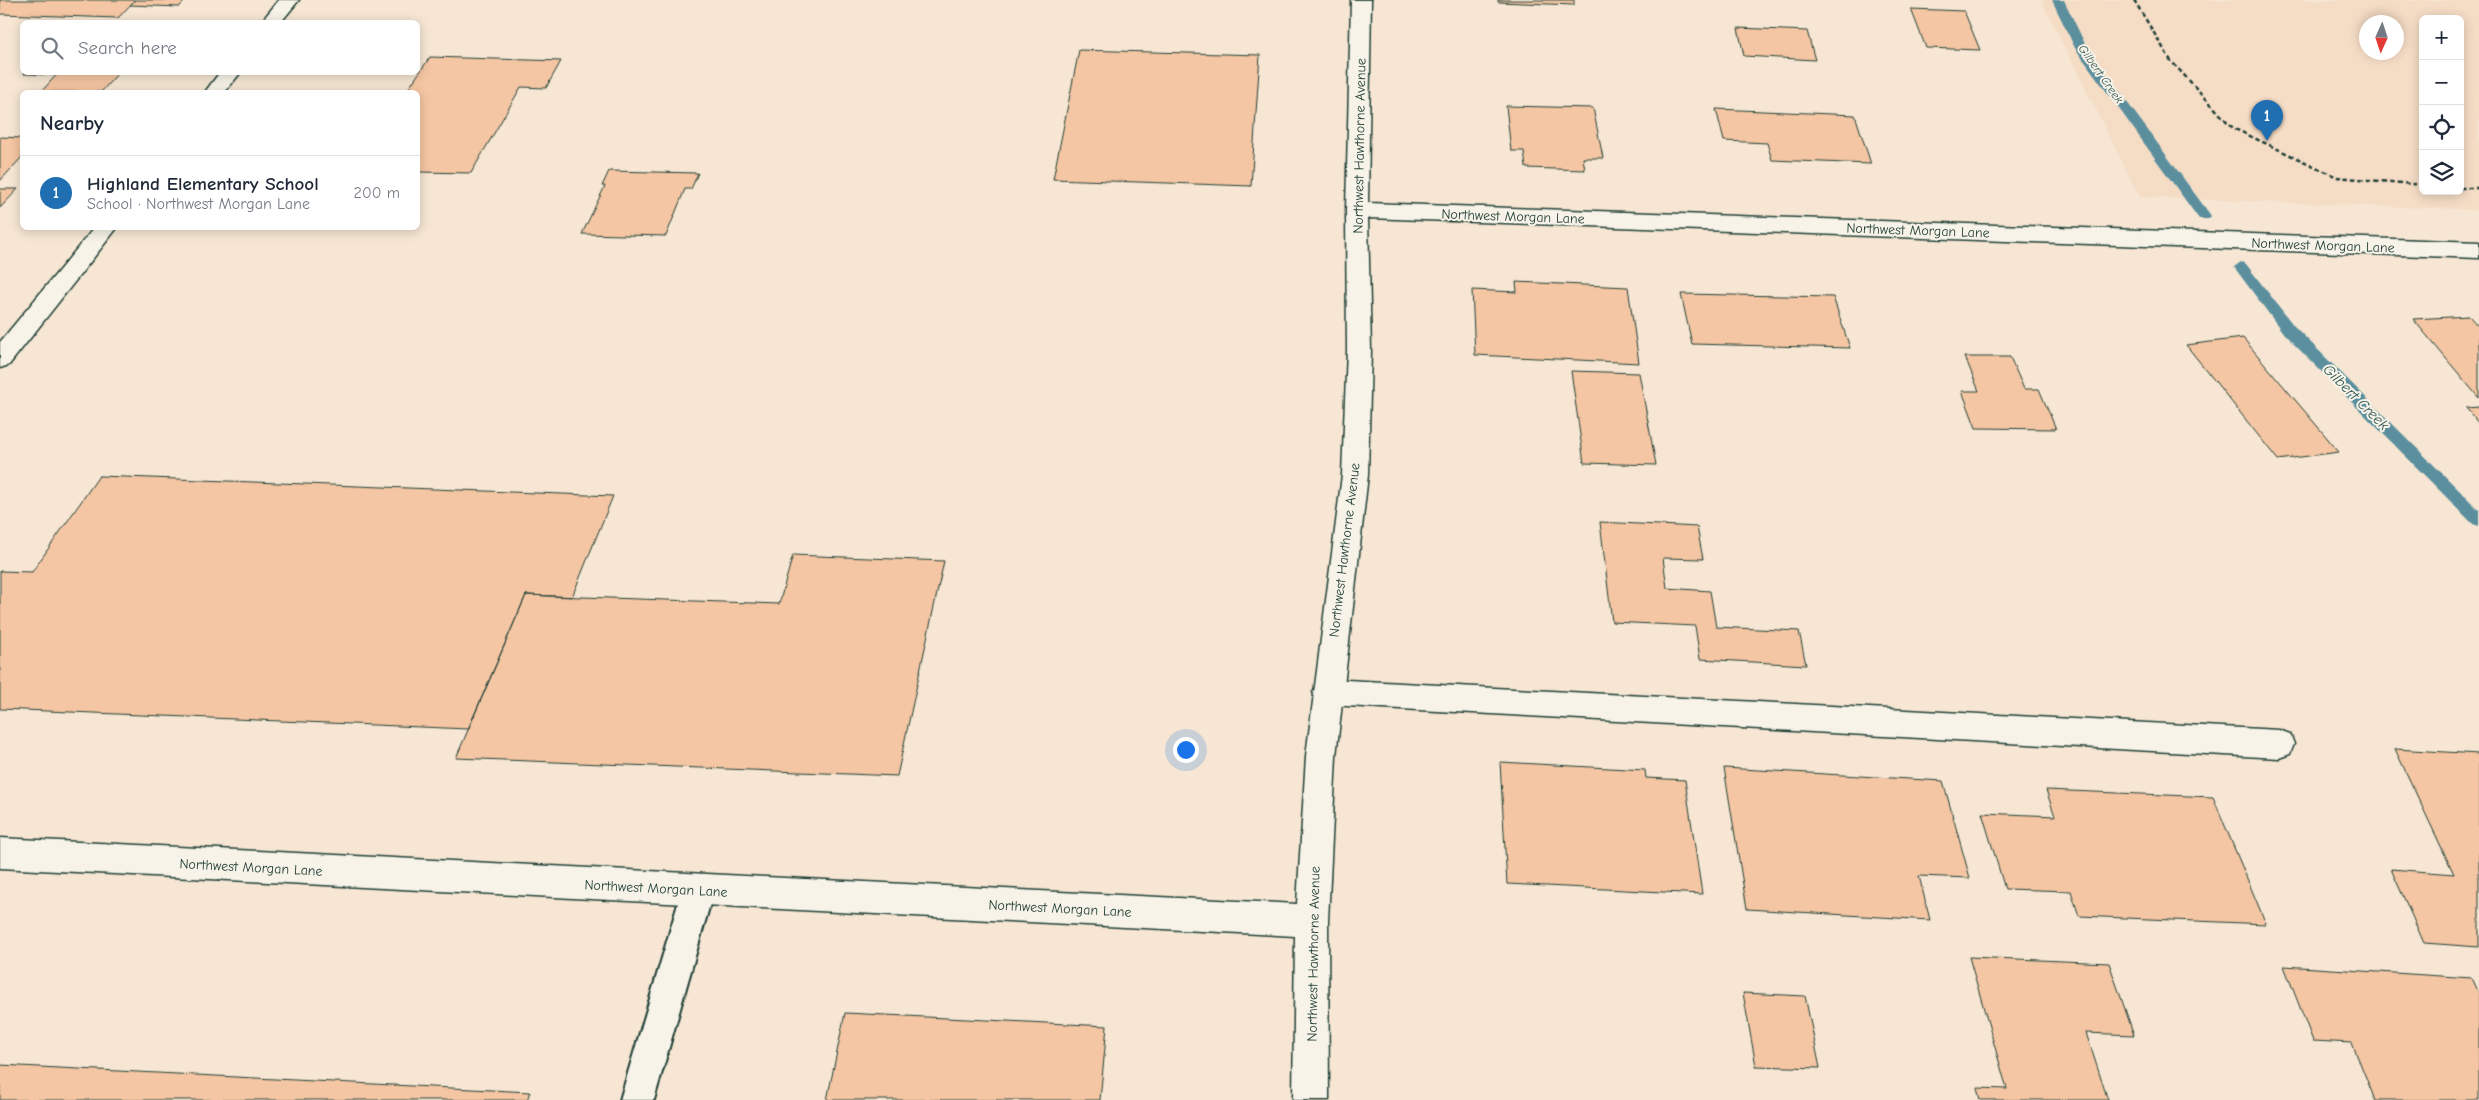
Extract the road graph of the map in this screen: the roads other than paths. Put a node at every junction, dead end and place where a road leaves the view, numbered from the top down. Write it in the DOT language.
graph roads {
  1 [pos="289,0"];
  2 [pos="1361,0"];
  3 [pos="273,20"];
  4 [pos="229,75"];
  5 [pos="217,90"];
  6 [pos="1357,210"];
  7 [pos="104,230"];
  8 [pos="2479,250"];
  9 [pos="0,359"];
  10 [pos="1328,692"];
  11 [pos="2279,744"];
  12 [pos="0,853"];
  13 [pos="698,890"];
  14 [pos="1312,921"];
  15 [pos="637,1100"];
  16 [pos="1311,1100"];
  1 -- 3 [label="street"];
  2 -- 6 [label="street, Northwest Hawthorne Avenue"];
  4 -- 5 [label="street"];
  6 -- 8 [label="street, Northwest Morgan Lane"];
  6 -- 10 [label="street, Northwest Hawthorne Avenue"];
  7 -- 9 [label="street"];
  10 -- 11 [label="street"];
  10 -- 14 [label="street, Northwest Hawthorne Avenue"];
  12 -- 13 [label="street, Northwest Morgan Lane"];
  13 -- 14 [label="street, Northwest Morgan Lane"];
  13 -- 15 [label="lane"];
  14 -- 16 [label="street, Northwest Hawthorne Avenue"];
}
